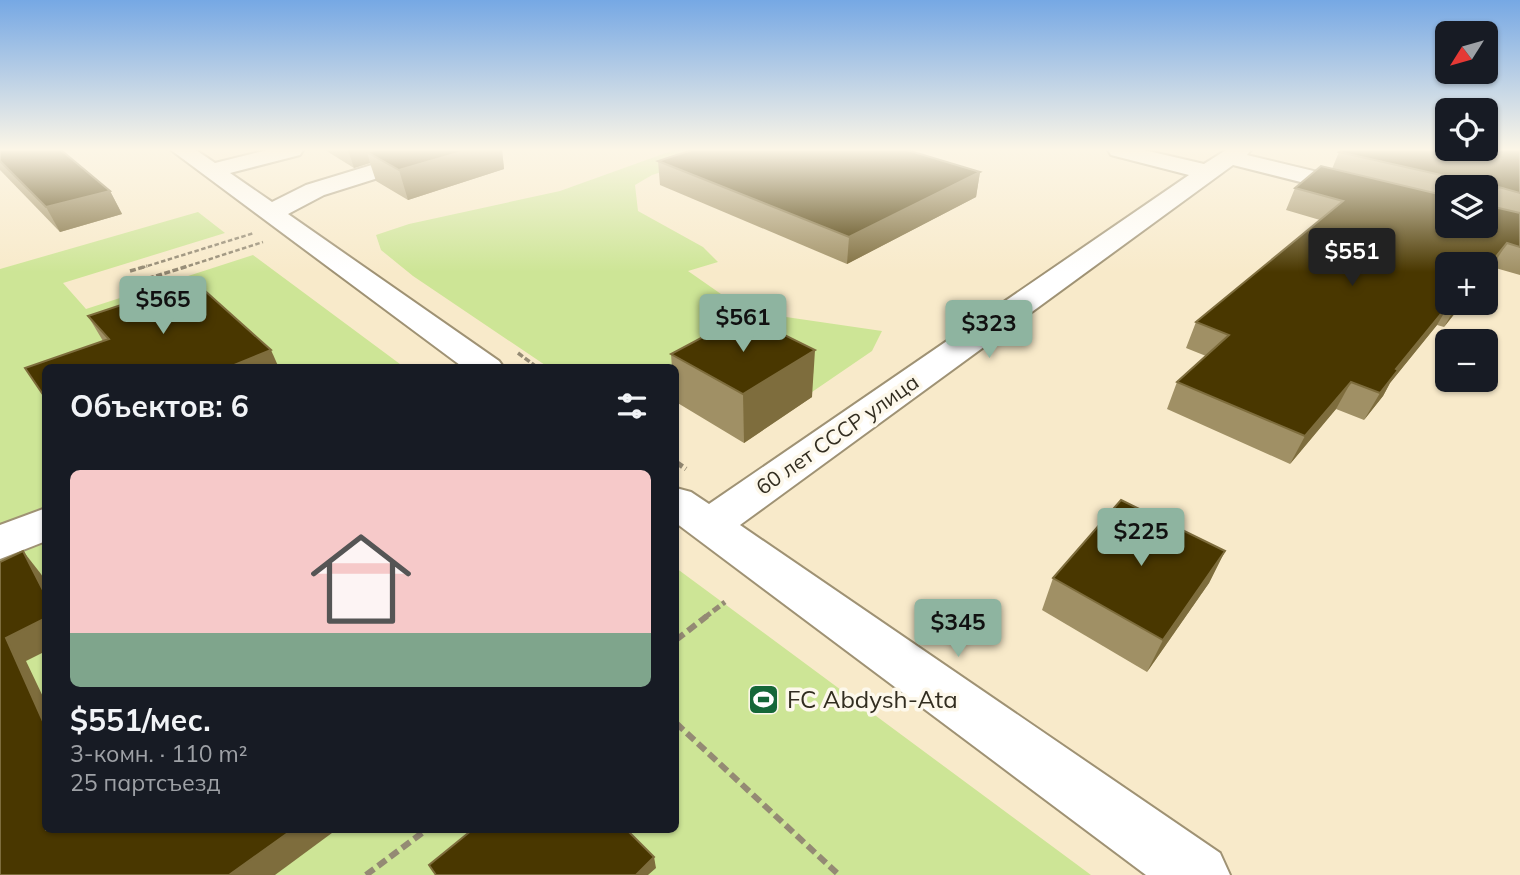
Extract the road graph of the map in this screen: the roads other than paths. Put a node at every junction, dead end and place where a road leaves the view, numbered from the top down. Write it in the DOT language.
graph roads {
  1 [pos="239,191"];
  2 [pos="313,191"];
  3 [pos="1179,191"];
  4 [pos="1359,191"];
  5 [pos="1435,208"];
  6 [pos="270,213"];
  7 [pos="481,364"];
  8 [pos="692,514"];
  9 [pos="42,525"];
  10 [pos="0,543"];
  11 [pos="1198,875"];
  1 -- 6 [label="street"];
  2 -- 6 [label="street"];
  3 -- 8 [label="street, 60 лет СССР улица"];
  4 -- 5 [label="street"];
  6 -- 7 [label="street"];
  8 -- 11 [label="street"];
  9 -- 10 [label="street"];
}
